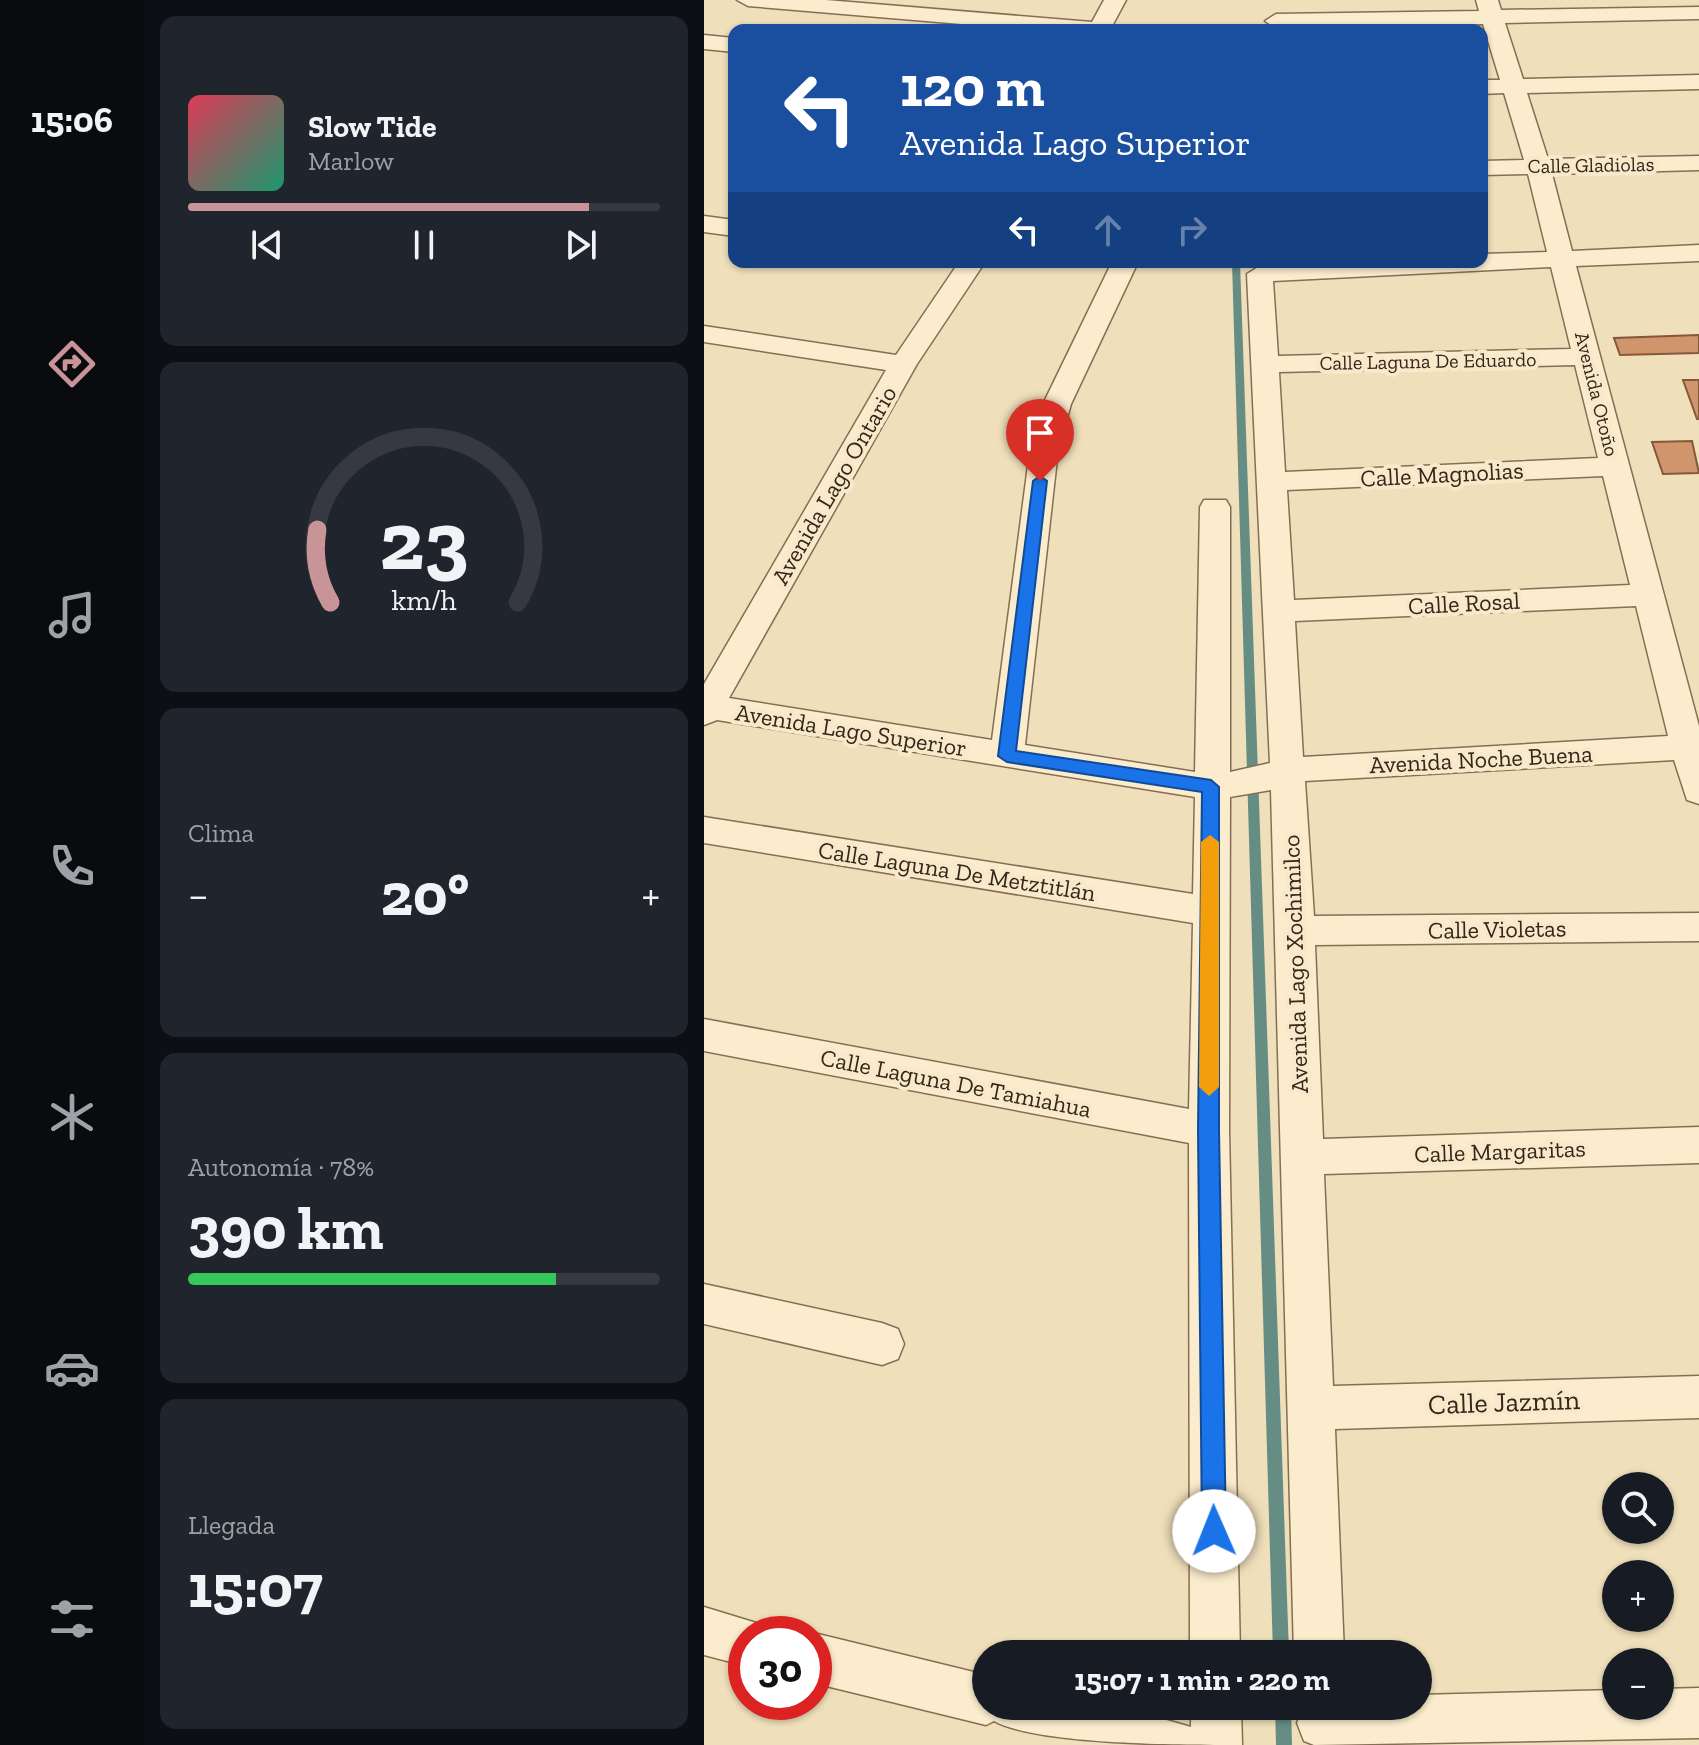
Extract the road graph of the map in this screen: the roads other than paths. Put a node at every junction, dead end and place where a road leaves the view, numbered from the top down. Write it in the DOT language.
graph roads {
  1 [pos="748,0"];
  2 [pos="1115,0"];
  3 [pos="1490,9"];
  4 [pos="871,10"];
  5 [pos="1699,13"];
  6 [pos="1276,21"];
  7 [pos="860,24"];
  8 [pos="986,24"];
  9 [pos="1102,24"];
  10 [pos="704,42"];
  11 [pos="728,44"];
  12 [pos="1699,82"];
  13 [pos="1513,86"];
  14 [pos="1488,87"];
  15 [pos="1699,163"];
  16 [pos="1538,167"];
  17 [pos="1488,168"];
  18 [pos="704,224"];
  19 [pos="728,227"];
  20 [pos="1699,253"];
  21 [pos="1561,257"];
  22 [pos="1488,262"];
  23 [pos="968,268"];
  24 [pos="1122,268"];
  25 [pos="1367,268"];
  26 [pos="704,334"];
  27 [pos="1588,357"];
  28 [pos="903,364"];
  29 [pos="1267,364"];
  30 [pos="1615,466"];
  31 [pos="1269,482"];
  32 [pos="1215,507"];
  33 [pos="1648,595"];
  34 [pos="1279,611"];
  35 [pos="705,709"];
  36 [pos="1693,746"];
  37 [pos="1007,756"];
  38 [pos="1250,779"];
  39 [pos="1699,791"];
  40 [pos="704,830"];
  41 [pos="1209,911"];
  42 [pos="1699,927"];
  43 [pos="1296,931"];
  44 [pos="704,1035"];
  45 [pos="1209,1130"];
  46 [pos="1699,1145"];
  47 [pos="1301,1157"];
  48 [pos="704,1304"];
  49 [pos="882,1344"];
  50 [pos="1699,1397"];
  51 [pos="1308,1408"];
  52 [pos="704,1631"];
  53 [pos="728,1637"];
  54 [pos="1215,1640"];
  55 [pos="1318,1640"];
  56 [pos="832,1662"];
  57 [pos="972,1697"];
  58 [pos="1699,1713"];
  59 [pos="1071,1720"];
  60 [pos="1216,1720"];
  61 [pos="1323,1725"];
  62 [pos="1174,1745"];
  63 [pos="1217,1745"];
  1 -- 4 [label="street"];
  2 -- 9 [label="street"];
  3 -- 5 [label="street"];
  3 -- 6 [label="street"];
  3 -- 13 [label="street, Avenida Otoño"];
  4 -- 7 [label="street"];
  4 -- 8 [label="street"];
  10 -- 11 [label="street"];
  12 -- 13 [label="street"];
  13 -- 14 [label="street"];
  13 -- 16 [label="street, Avenida Otoño"];
  15 -- 16 [label="street, Calle Gladiolas"];
  16 -- 17 [label="street, Calle Gladiolas"];
  16 -- 21 [label="street, Avenida Otoño"];
  18 -- 19 [label="street"];
  20 -- 21 [label="street"];
  21 -- 22 [label="street"];
  21 -- 27 [label="street, Avenida Otoño"];
  23 -- 28 [label="street, Avenida Lago Ontario"];
  24 -- 37 [label="street"];
  25 -- 29 [label="street, Avenida Lago Xochimilco"];
  26 -- 28 [label="street"];
  27 -- 29 [label="street, Calle Laguna De Eduardo"];
  27 -- 30 [label="street, Avenida Otoño"];
  28 -- 35 [label="street, Avenida Lago Ontario"];
  29 -- 31 [label="street, Avenida Lago Xochimilco"];
  30 -- 31 [label="street, Calle Magnolias"];
  30 -- 33 [label="street, Avenida Otoño"];
  31 -- 34 [label="street, Avenida Lago Xochimilco"];
  32 -- 38 [label="street, Avenida Lago Xochimilco"];
  33 -- 34 [label="street, Calle Rosal"];
  33 -- 36 [label="street, Avenida Otoño"];
  34 -- 38 [label="street, Avenida Lago Xochimilco"];
  35 -- 37 [label="street, Avenida Lago Superior"];
  36 -- 38 [label="street, Avenida Noche Buena"];
  36 -- 39 [label="street, Avenida Otoño"];
  37 -- 38 [label="street, Avenida Lago Superior"];
  38 -- 41 [label="street, Avenida Lago Xochimilco"];
  38 -- 43 [label="street, Avenida Lago Xochimilco"];
  40 -- 41 [label="street, Calle Laguna De Metztitlán"];
  41 -- 45 [label="street, Avenida Lago Xochimilco"];
  42 -- 43 [label="street, Calle Violetas"];
  43 -- 47 [label="street, Avenida Lago Xochimilco"];
  44 -- 45 [label="street, Calle Laguna De Tamiahua"];
  45 -- 54 [label="street, Avenida Lago Xochimilco"];
  46 -- 47 [label="street, Calle Margaritas"];
  47 -- 51 [label="street, Avenida Lago Xochimilco"];
  48 -- 49 [label="street"];
  50 -- 51 [label="street, Calle Jazmín"];
  51 -- 55 [label="street, Avenida Lago Xochimilco"];
  52 -- 53 [label="street"];
  56 -- 57 [label="street"];
  58 -- 61 [label="street"];
  59 -- 62 [label="street"];
  60 -- 63 [label="street"];
}
